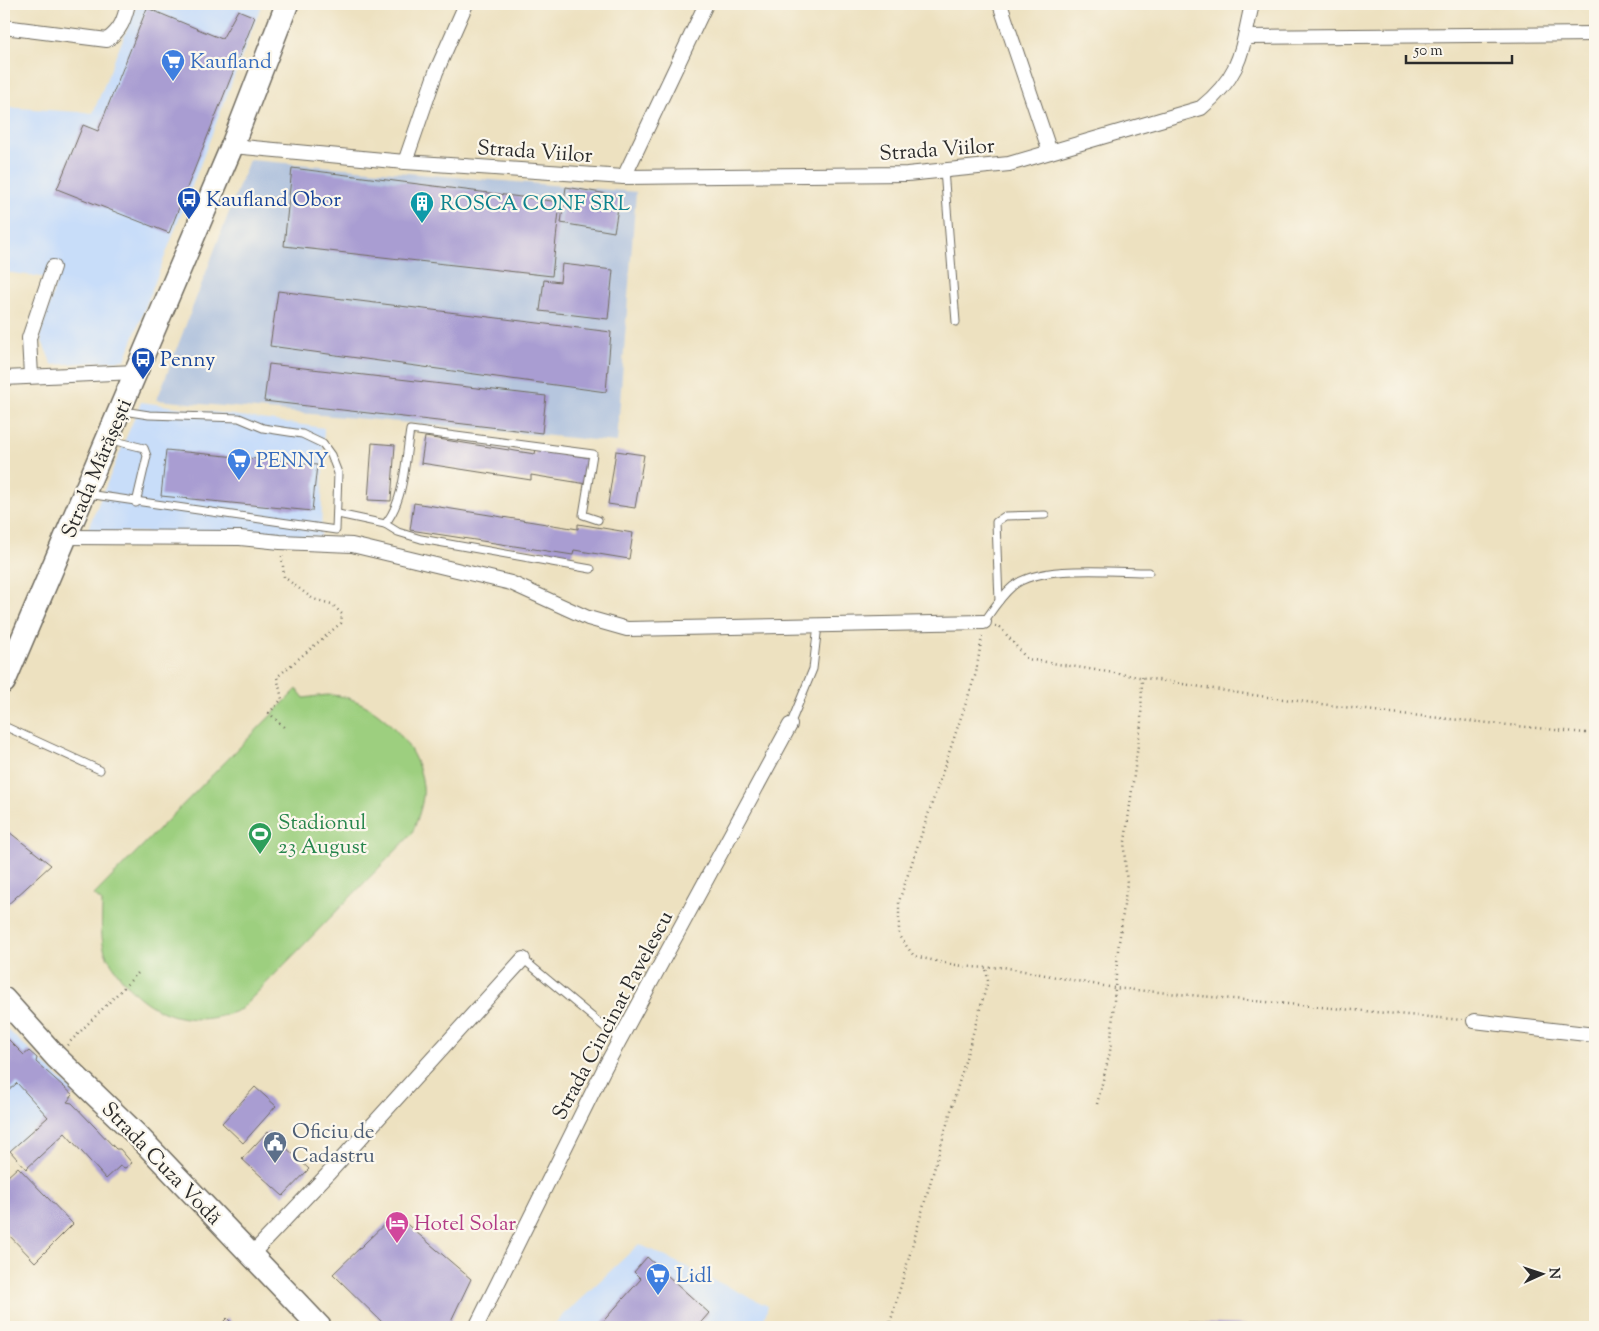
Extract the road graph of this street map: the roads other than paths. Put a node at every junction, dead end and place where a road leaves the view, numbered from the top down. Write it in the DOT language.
graph roads {
  1 [pos="128,4"];
  2 [pos="287,4"];
  3 [pos="466,4"];
  4 [pos="706,4"];
  5 [pos="1000,4"];
  6 [pos="1252,4"];
  7 [pos="4,27"];
  8 [pos="1595,34"];
  9 [pos="1244,37"];
  10 [pos="232,146"];
  11 [pos="1050,152"];
  12 [pos="405,162"];
  13 [pos="944,170"];
  14 [pos="624,177"];
  15 [pos="53,267"];
  16 [pos="956,322"];
  17 [pos="135,372"];
  18 [pos="31,376"];
  19 [pos="4,378"];
  20 [pos="120,410"];
  21 [pos="108,440"];
  22 [pos="85,494"];
  23 [pos="136,503"];
  24 [pos="338,514"];
  25 [pos="1045,515"];
  26 [pos="598,520"];
  27 [pos="385,524"];
  28 [pos="67,537"];
  29 [pos="336,537"];
  30 [pos="591,568"];
  31 [pos="1149,572"];
  32 [pos="999,601"];
  33 [pos="984,622"];
  34 [pos="818,624"];
  35 [pos="4,682"];
  36 [pos="790,725"];
  37 [pos="4,726"];
  38 [pos="100,770"];
  39 [pos="523,959"];
  40 [pos="4,999"];
  41 [pos="1474,1021"];
  42 [pos="1595,1035"];
  43 [pos="620,1040"];
  44 [pos="251,1255"];
  45 [pos="320,1327"];
  46 [pos="477,1327"];
  1 -- 7 [label="street"];
  2 -- 10 [label="main road, Strada Mărășești"];
  3 -- 12 [label="street"];
  4 -- 14 [label="street"];
  5 -- 11 [label="street"];
  6 -- 9 [label="street, Strada Viilor"];
  8 -- 9 [label="street"];
  9 -- 11 [label="street, Strada Viilor"];
  10 -- 12 [label="street, Strada Viilor"];
  10 -- 17 [label="main road, Strada Mărășești"];
  11 -- 13 [label="street, Strada Viilor"];
  12 -- 14 [label="street, Strada Viilor"];
  13 -- 14 [label="street, Strada Viilor"];
  13 -- 16 [label="lane"];
  15 -- 18 [label="street"];
  17 -- 18 [label="street"];
  17 -- 20 [label="main road, Strada Mărășești"];
  18 -- 19 [label="street"];
  20 -- 21 [label="main road, Strada Mărășești"];
  20 -- 24 [label="lane"];
  21 -- 22 [label="main road, Strada Mărășești"];
  21 -- 23 [label="lane"];
  22 -- 23 [label="lane"];
  22 -- 28 [label="main road, Strada Mărășești"];
  23 -- 29 [label="lane"];
  24 -- 27 [label="lane"];
  24 -- 29 [label="lane"];
  25 -- 32 [label="lane"];
  26 -- 27 [label="lane"];
  27 -- 30 [label="lane"];
  28 -- 29 [label="street"];
  28 -- 35 [label="main road, Strada Mărășești"];
  29 -- 34 [label="street"];
  31 -- 32 [label="lane"];
  32 -- 33 [label="lane"];
  33 -- 34 [label="street"];
  34 -- 36 [label="lane"];
  36 -- 43 [label="street, Strada Cincinat Pavelescu"];
  37 -- 38 [label="lane"];
  39 -- 43 [label="lane"];
  39 -- 44 [label="street"];
  40 -- 44 [label="main road, Strada Cuza Vodă"];
  41 -- 42 [label="street"];
  43 -- 46 [label="street, Strada Cincinat Pavelescu"];
  44 -- 45 [label="main road, Strada Cuza Vodă"];
}
